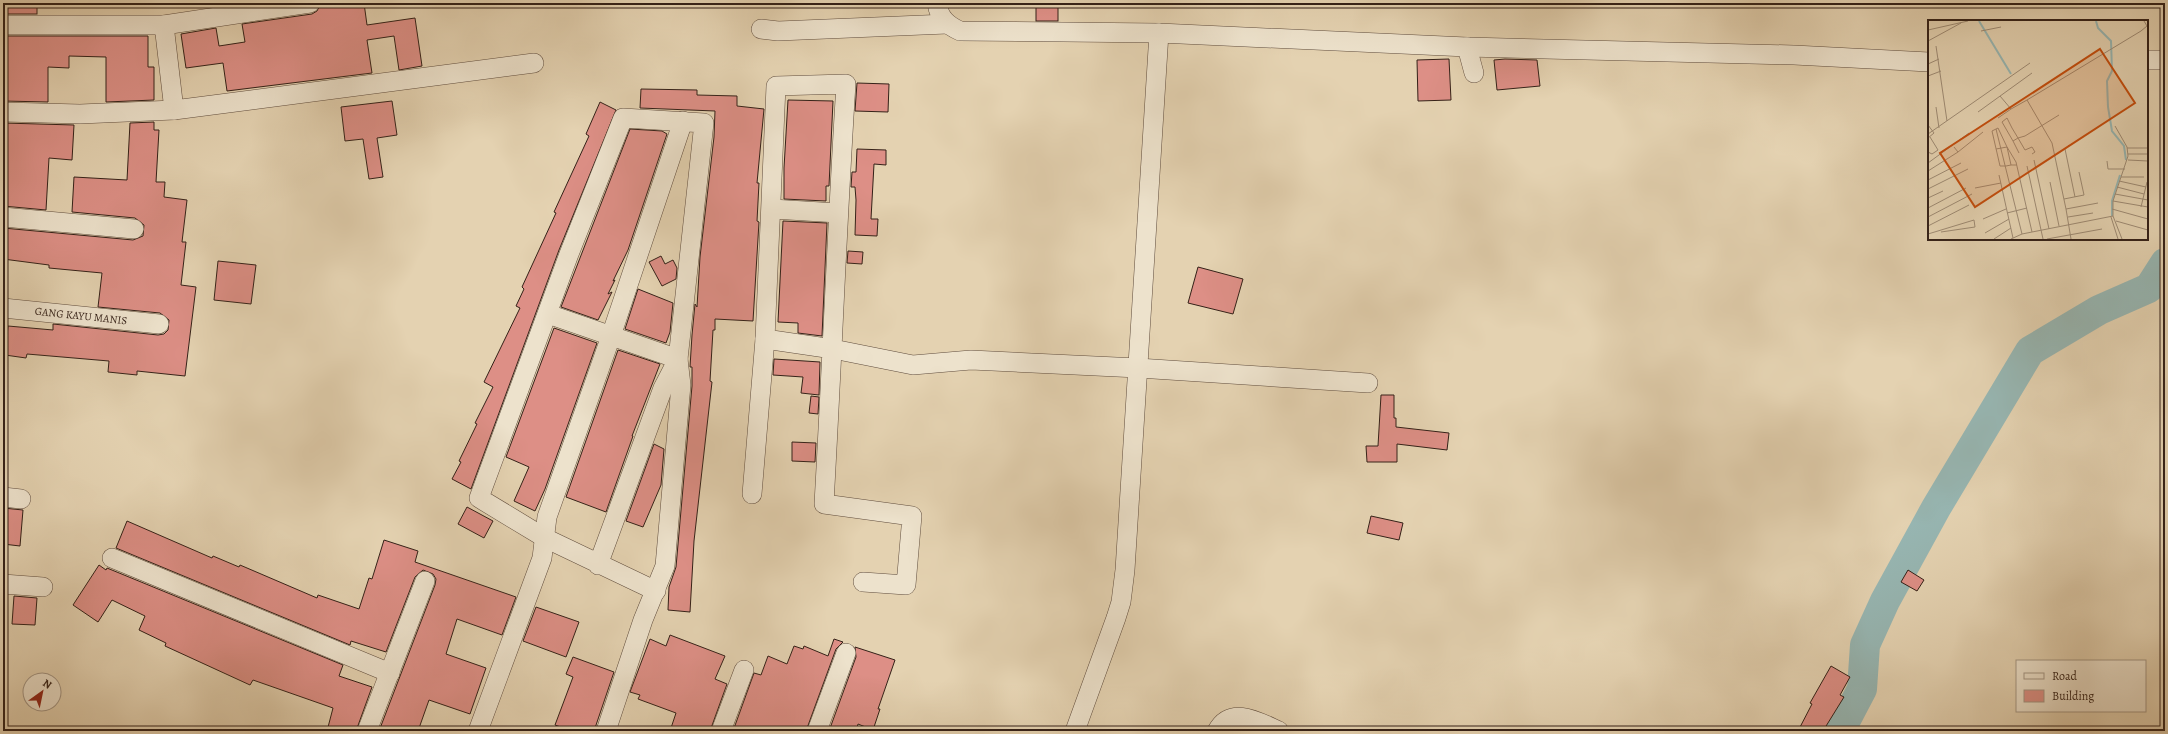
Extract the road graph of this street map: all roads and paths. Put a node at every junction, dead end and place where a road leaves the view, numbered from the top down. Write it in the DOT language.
graph roads {
  1 [pos="310,3"];
  2 [pos="937,3"];
  3 [pos="947,24"];
  4 [pos="3,25"];
  5 [pos="164,25"];
  6 [pos="761,29"];
  7 [pos="1159,33"];
  8 [pos="1467,47"];
  9 [pos="2148,60"];
  10 [pos="2165,60"];
  11 [pos="1928,62"];
  12 [pos="534,64"];
  13 [pos="1474,73"];
  14 [pos="174,110"];
  15 [pos="3,112"];
  16 [pos="683,121"];
  17 [pos="772,209"];
  18 [pos="838,213"];
  19 [pos="3,217"];
  20 [pos="134,229"];
  21 [pos="3,308"];
  22 [pos="548,314"];
  23 [pos="159,324"];
  24 [pos="611,336"];
  25 [pos="765,339"];
  26 [pos="832,349"];
  27 [pos="678,359"];
  28 [pos="1138,368"];
  29 [pos="1368,383"];
  30 [pos="752,494"];
  31 [pos="546,538"];
  32 [pos="112,558"];
  33 [pos="598,565"];
  34 [pos="425,581"];
  35 [pos="862,582"];
  36 [pos="3,584"];
  37 [pos="43,587"];
  38 [pos="656,591"];
  39 [pos="846,653"];
  40 [pos="744,670"];
  41 [pos="390,673"];
  42 [pos="367,731"];
  43 [pos="478,731"];
  44 [pos="606,731"];
  45 [pos="722,731"];
  46 [pos="818,731"];
  47 [pos="1075,731"];
  48 [pos="1217,731"];
  49 [pos="1279,731"];
  1 -- 5 [label="street"];
  2 -- 3 [label="street"];
  3 -- 6 [label="street"];
  3 -- 7 [label="street"];
  4 -- 5 [label="street"];
  5 -- 14 [label="street"];
  7 -- 8 [label="street"];
  7 -- 28 [label="street"];
  8 -- 11 [label="street"];
  8 -- 13 [label="street"];
  9 -- 10 [label="street"];
  12 -- 14 [label="street"];
  14 -- 15 [label="street"];
  16 -- 22 [label="street"];
  16 -- 24 [label="street"];
  16 -- 27 [label="street"];
  17 -- 18 [label="street"];
  17 -- 18 [label="street"];
  17 -- 25 [label="street"];
  18 -- 26 [label="street"];
  19 -- 20 [label="street"];
  21 -- 23 [label="street, GANG KAYU MANIS"];
  22 -- 24 [label="street"];
  22 -- 31 [label="street"];
  24 -- 27 [label="street"];
  24 -- 31 [label="street"];
  25 -- 26 [label="street"];
  25 -- 30 [label="street"];
  26 -- 28 [label="street"];
  26 -- 35 [label="street"];
  27 -- 33 [label="street"];
  27 -- 38 [label="street"];
  28 -- 29 [label="street"];
  28 -- 47 [label="street"];
  31 -- 33 [label="street"];
  31 -- 43 [label="street"];
  32 -- 41 [label="street"];
  33 -- 38 [label="street"];
  34 -- 41 [label="street"];
  36 -- 37 [label="street"];
  38 -- 44 [label="street"];
  39 -- 46 [label="street"];
  40 -- 45 [label="street"];
  41 -- 42 [label="street"];
  48 -- 49 [label="street"];
}
